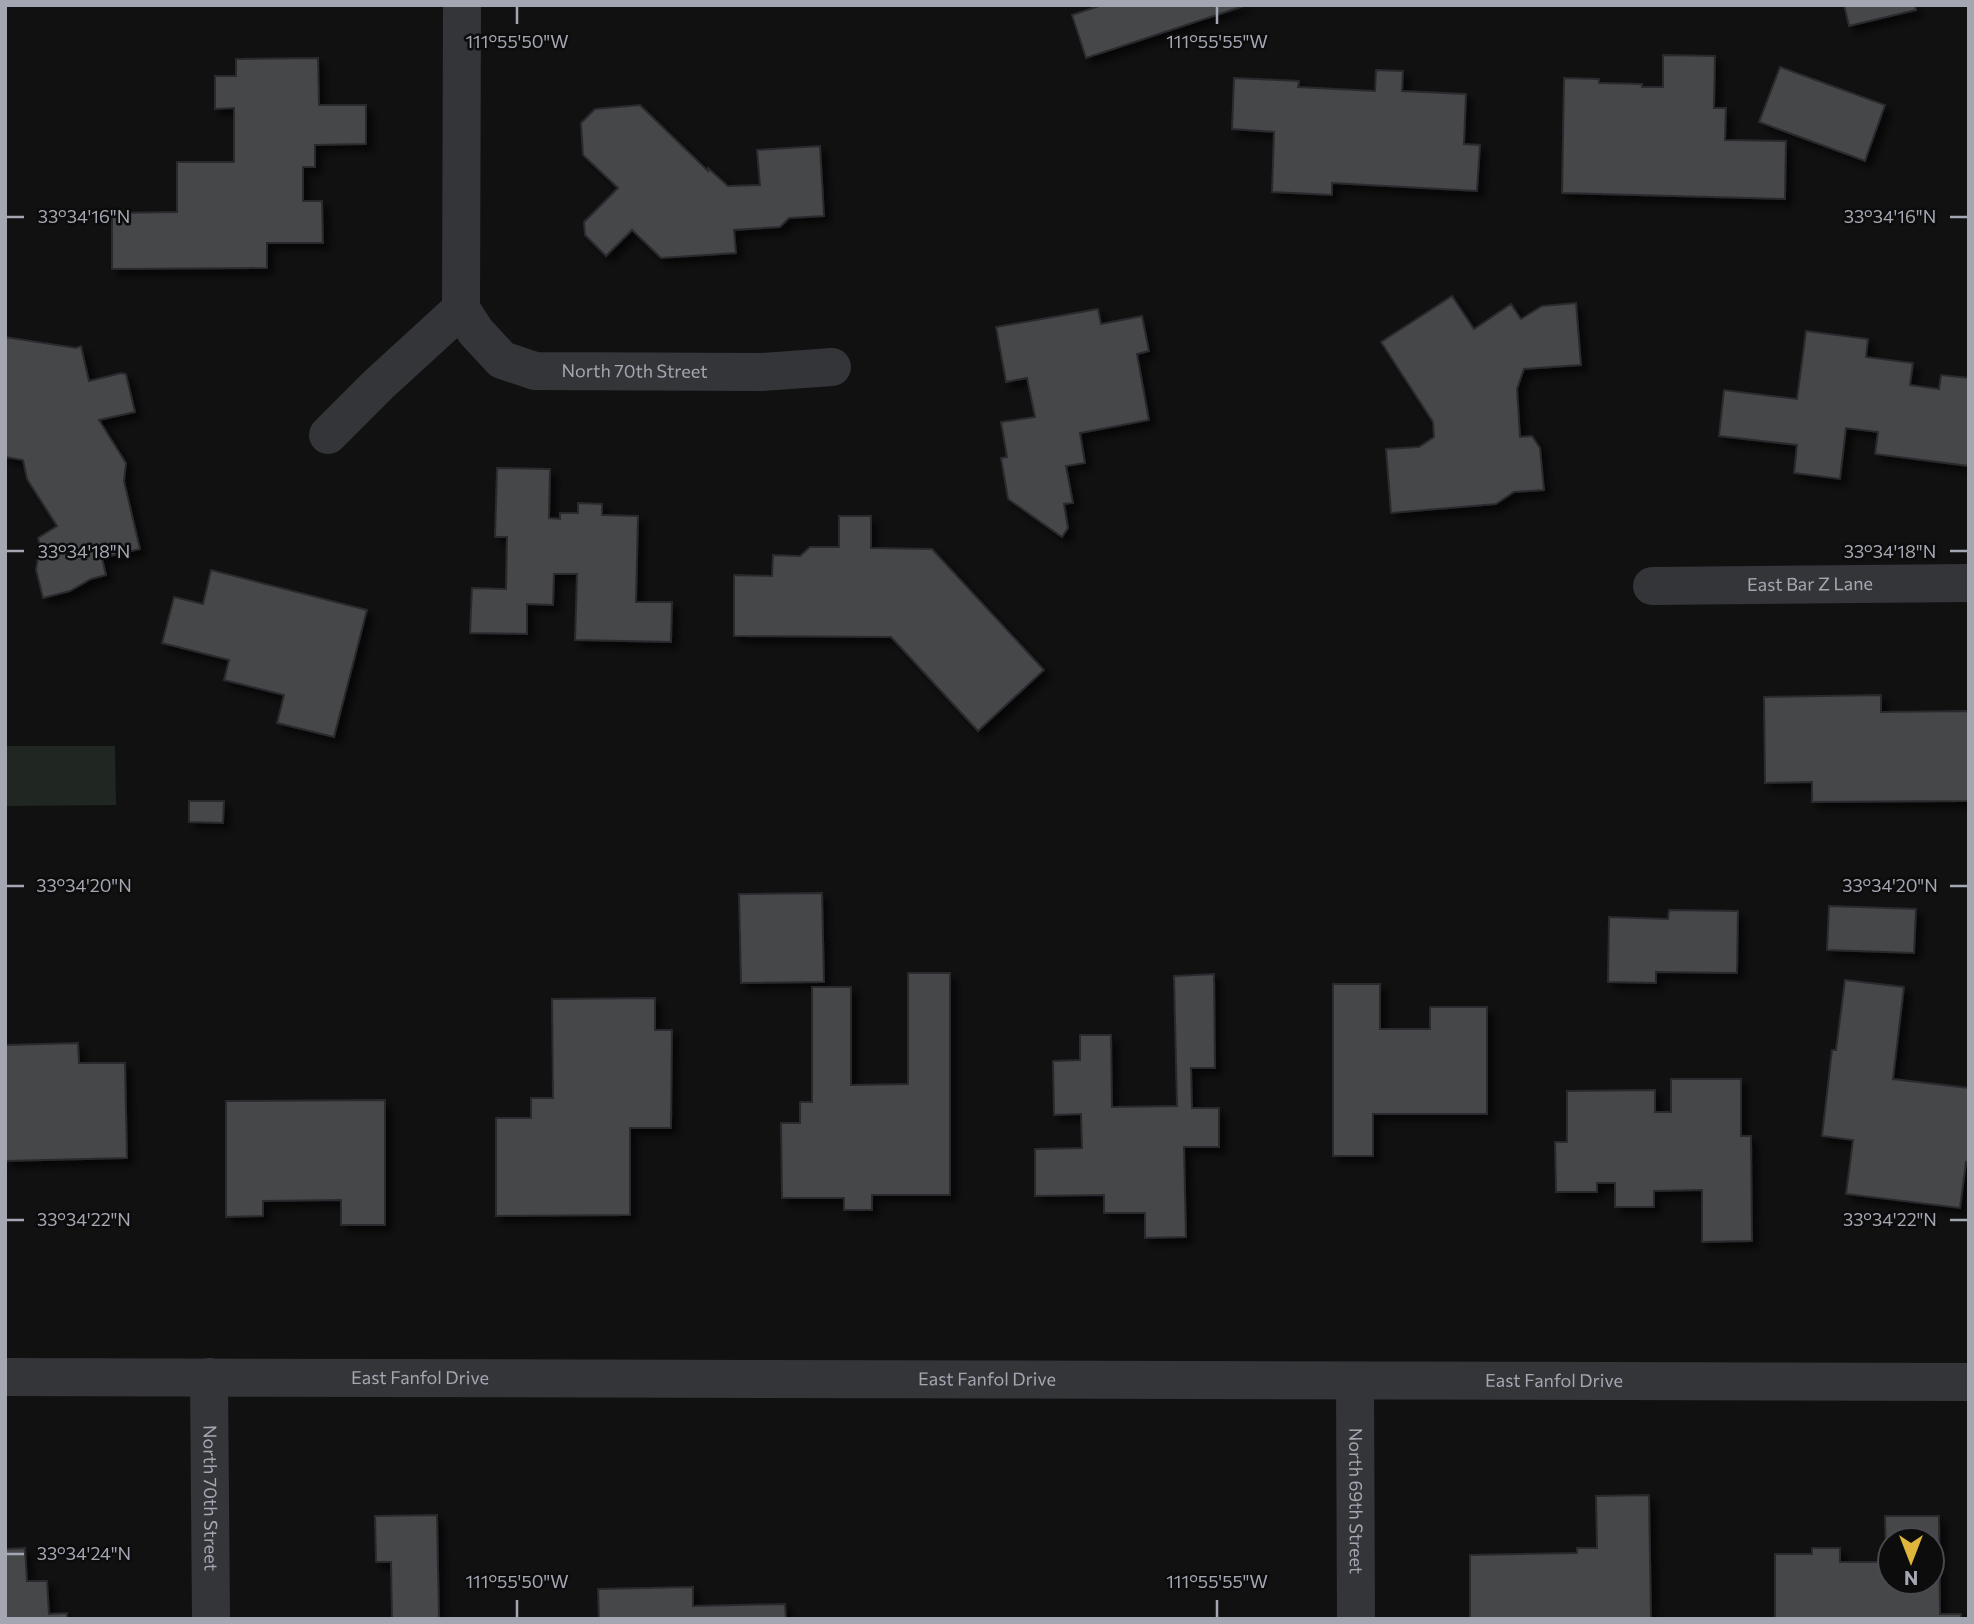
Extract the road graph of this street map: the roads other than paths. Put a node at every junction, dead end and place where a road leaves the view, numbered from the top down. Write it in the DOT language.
graph roads {
  1 [pos="462,5"];
  2 [pos="461,309"];
  3 [pos="832,367"];
  4 [pos="328,435"];
  5 [pos="1969,583"];
  6 [pos="1652,586"];
  7 [pos="5,1377"];
  8 [pos="209,1377"];
  9 [pos="1355,1382"];
  10 [pos="1969,1382"];
  11 [pos="211,1619"];
  12 [pos="1356,1619"];
  1 -- 2 [label="street"];
  2 -- 3 [label="street, North 70th Street"];
  2 -- 4 [label="street"];
  5 -- 6 [label="street, East Bar Z Lane"];
  7 -- 8 [label="street, East Fanfol Drive"];
  8 -- 9 [label="street, East Fanfol Drive"];
  8 -- 11 [label="street, North 70th Street"];
  9 -- 10 [label="street, East Fanfol Drive"];
  9 -- 12 [label="street, North 69th Street"];
}
